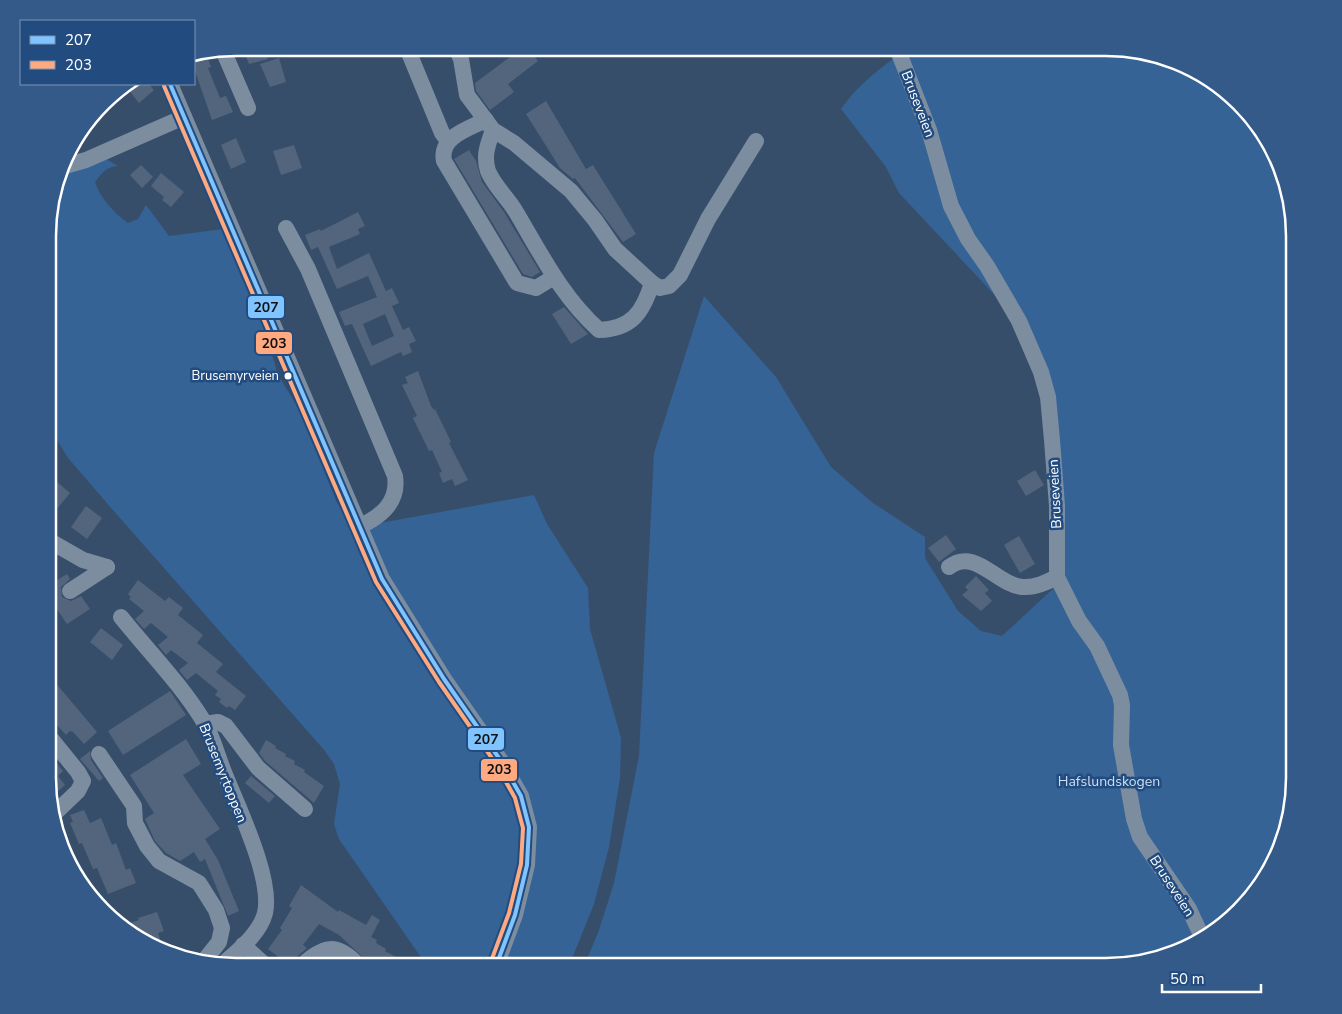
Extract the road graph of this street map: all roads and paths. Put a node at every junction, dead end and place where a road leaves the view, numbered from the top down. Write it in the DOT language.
graph roads {
  1 [pos="410,56"];
  2 [pos="460,56"];
  3 [pos="900,56"];
  4 [pos="226,57"];
  5 [pos="170,85"];
  6 [pos="248,108"];
  7 [pos="184,117"];
  8 [pos="490,125"];
  9 [pos="448,140"];
  10 [pos="756,141"];
  11 [pos="72,163"];
  12 [pos="286,228"];
  13 [pos="554,277"];
  14 [pos="652,284"];
  15 [pos="358,527"];
  16 [pos="56,545"];
  17 [pos="949,567"];
  18 [pos="1057,576"];
  19 [pos="70,591"];
  20 [pos="121,617"];
  21 [pos="205,724"];
  22 [pos="56,745"];
  23 [pos="99,754"];
  24 [pos="59,809"];
  25 [pos="305,809"];
  26 [pos="1199,932"];
  27 [pos="243,945"];
  28 [pos="209,955"];
  29 [pos="231,957"];
  30 [pos="257,958"];
  31 [pos="310,958"];
  32 [pos="351,958"];
  33 [pos="499,958"];
  1 -- 9 [label="street"];
  2 -- 8 [label="street"];
  3 -- 18 [label="street, Bruseveien"];
  4 -- 6 [label="street"];
  5 -- 7 [label="street"];
  7 -- 11 [label="street"];
  7 -- 15 [label="street"];
  8 -- 9 [label="street"];
  8 -- 13 [label="street"];
  8 -- 14 [label="street"];
  9 -- 13 [label="street"];
  10 -- 14 [label="street"];
  12 -- 15 [label="street"];
  13 -- 14 [label="street"];
  15 -- 33 [label="street"];
  16 -- 19 [label="street"];
  17 -- 18 [label="street"];
  18 -- 26 [label="street, Bruseveien"];
  20 -- 21 [label="street, Brusemyrtoppen"];
  21 -- 25 [label="street"];
  21 -- 27 [label="street, Brusemyrtoppen"];
  22 -- 24 [label="street"];
  23 -- 28 [label="street"];
  27 -- 29 [label="street, Brusemyrtoppen"];
  27 -- 30 [label="street"];
  31 -- 32 [label="street"];
}
